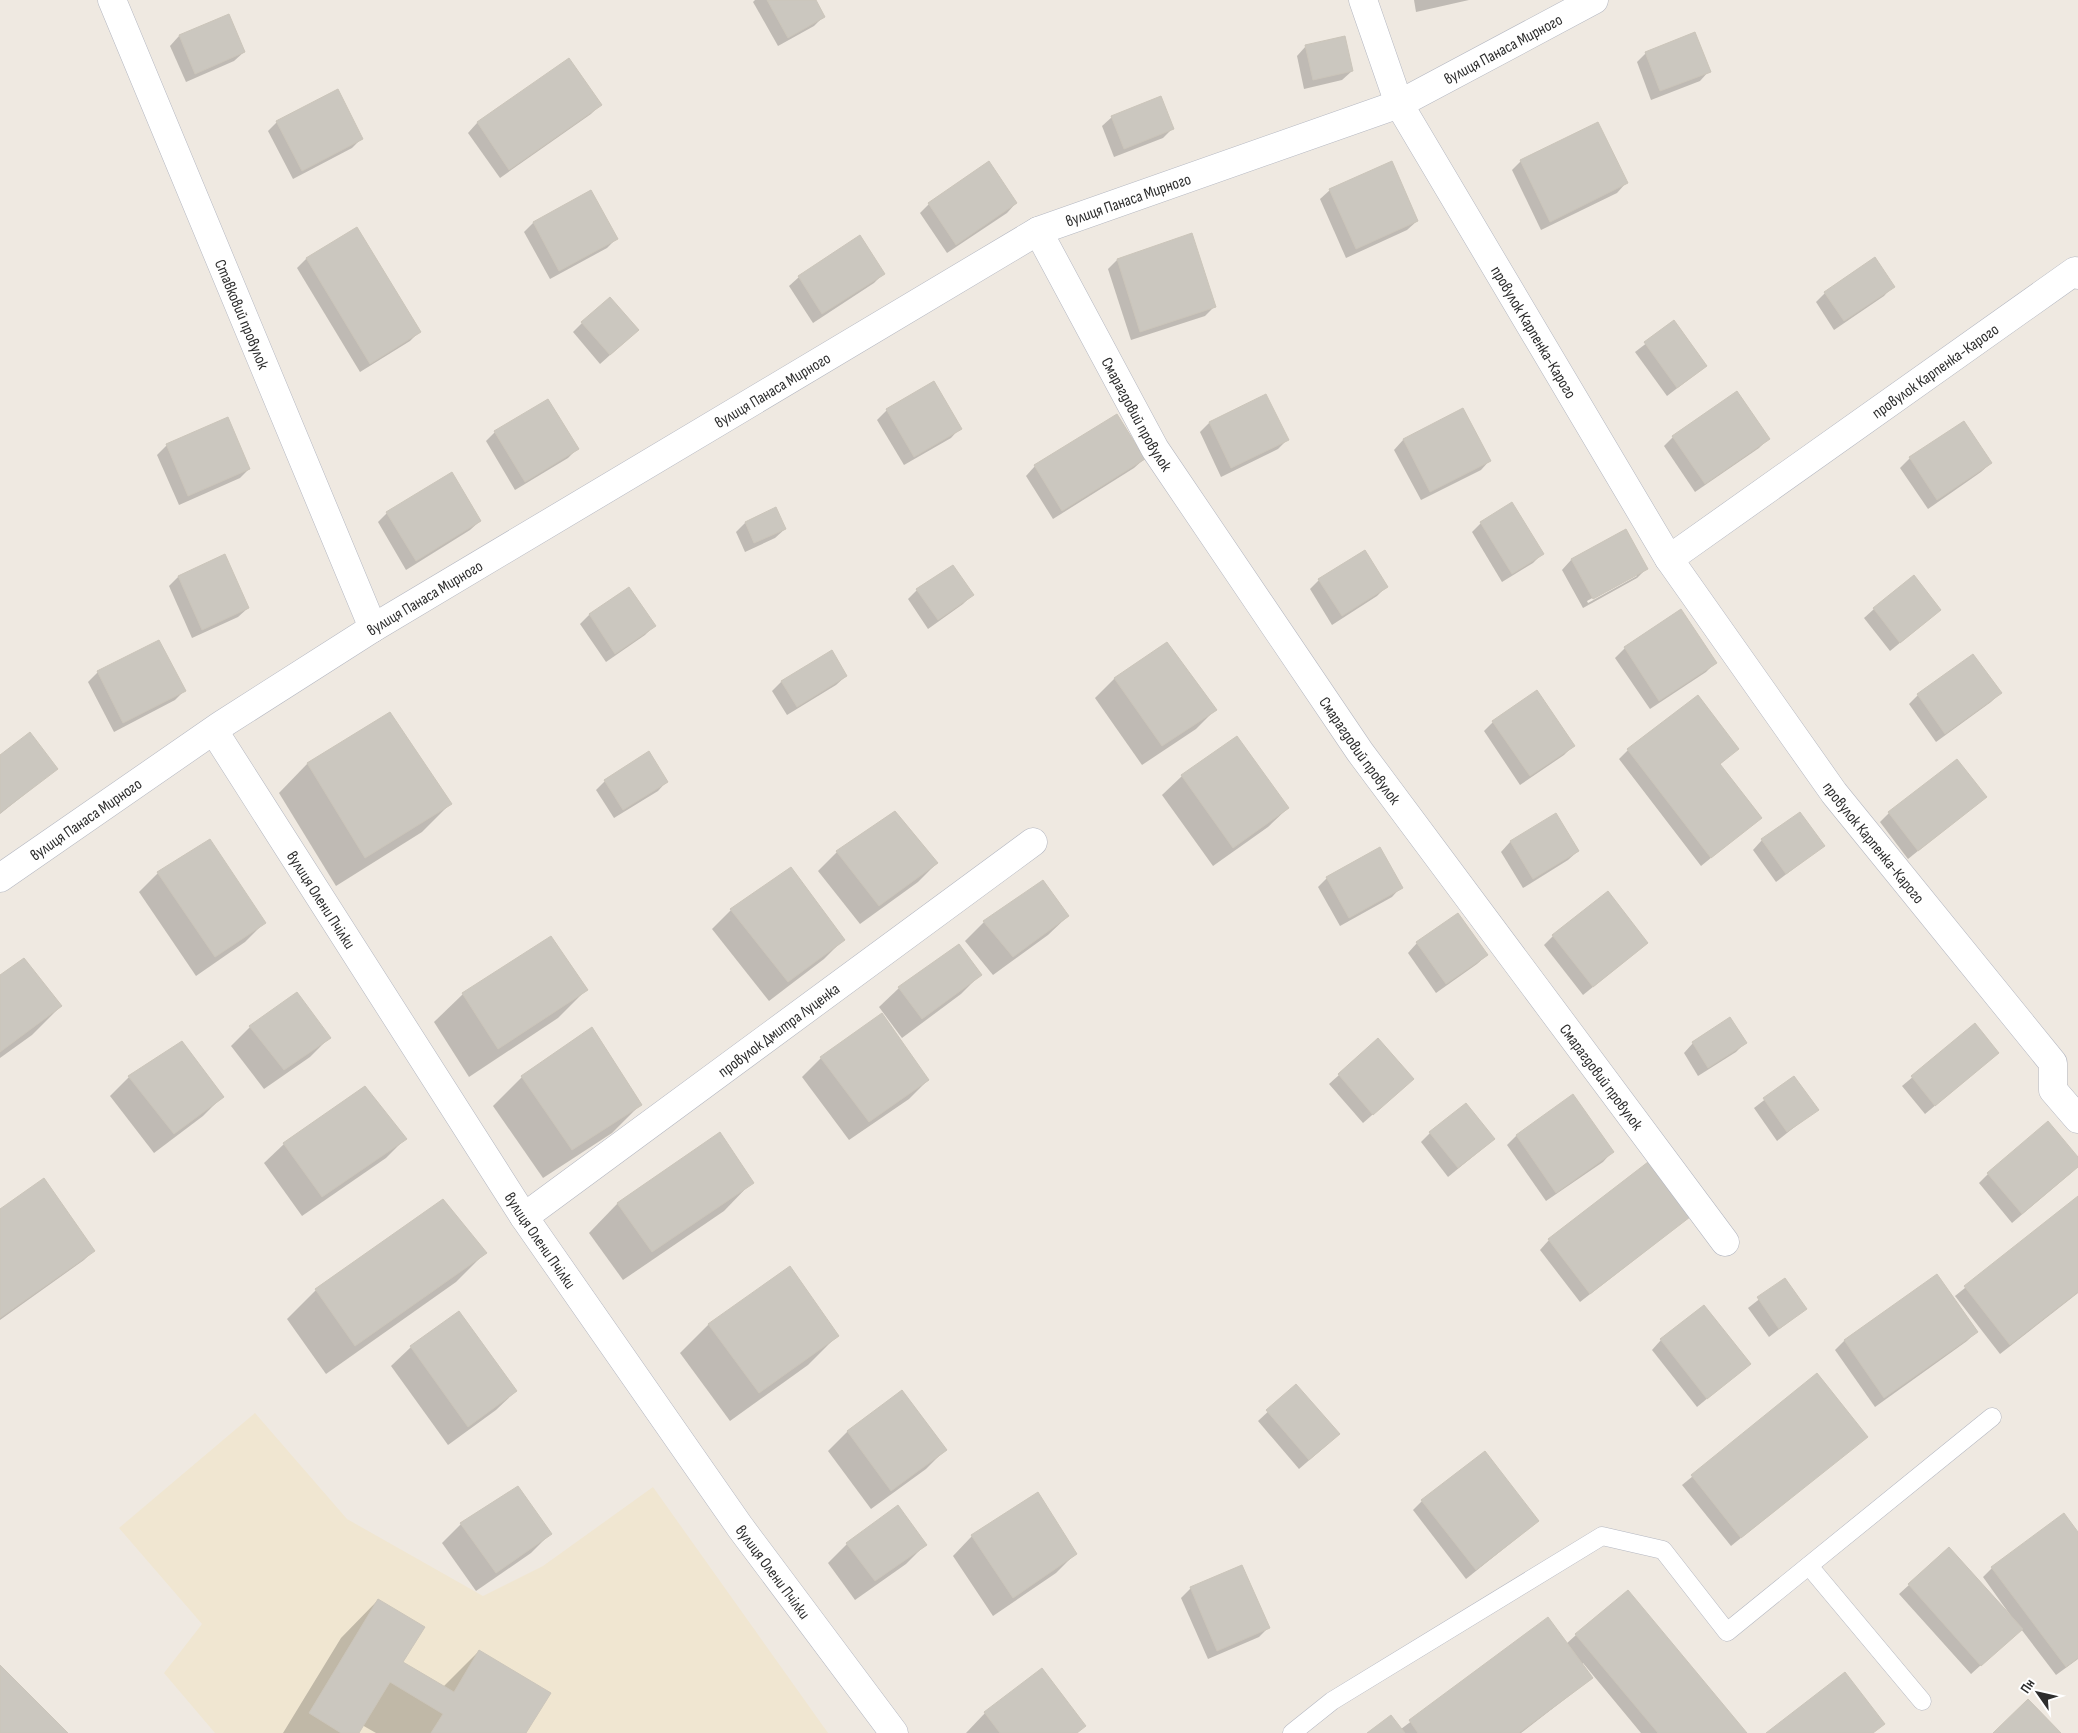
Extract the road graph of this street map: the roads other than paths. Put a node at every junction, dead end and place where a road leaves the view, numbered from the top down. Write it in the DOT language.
graph roads {
  1 [pos="112,0"];
  2 [pos="1363,0"];
  3 [pos="1594,0"];
  4 [pos="1399,104"];
  5 [pos="1038,230"];
  6 [pos="2078,275"];
  7 [pos="1669,559"];
  8 [pos="373,628"];
  9 [pos="214,731"];
  10 [pos="1033,842"];
  11 [pos="0,878"];
  12 [pos="2078,1120"];
  13 [pos="524,1217"];
  14 [pos="1725,1242"];
  15 [pos="1992,1417"];
  16 [pos="1809,1566"];
  17 [pos="1922,1701"];
  18 [pos="894,1733"];
  19 [pos="1292,1733"];
  1 -- 8 [label="street, Ставковий провулок"];
  2 -- 4 [label="street, провулок Карпенка-Карого"];
  3 -- 4 [label="street, вулиця Панаса Мирного"];
  4 -- 5 [label="street, вулиця Панаса Мирного"];
  4 -- 7 [label="street, провулок Карпенка-Карого"];
  5 -- 8 [label="street, вулиця Панаса Мирного"];
  5 -- 14 [label="street, Смарагдовий провулок"];
  6 -- 7 [label="street, провулок Карпенка-Карого"];
  7 -- 12 [label="street, провулок Карпенка-Карого"];
  8 -- 9 [label="street, вулиця Панаса Мирного"];
  9 -- 11 [label="street, вулиця Панаса Мирного"];
  9 -- 13 [label="street, вулиця Олени Пчілки"];
  10 -- 13 [label="street, провулок Дмитра Луценка"];
  13 -- 18 [label="street, вулиця Олени Пчілки"];
  15 -- 16 [label="lane"];
  16 -- 17 [label="lane"];
  16 -- 19 [label="lane"];
}
